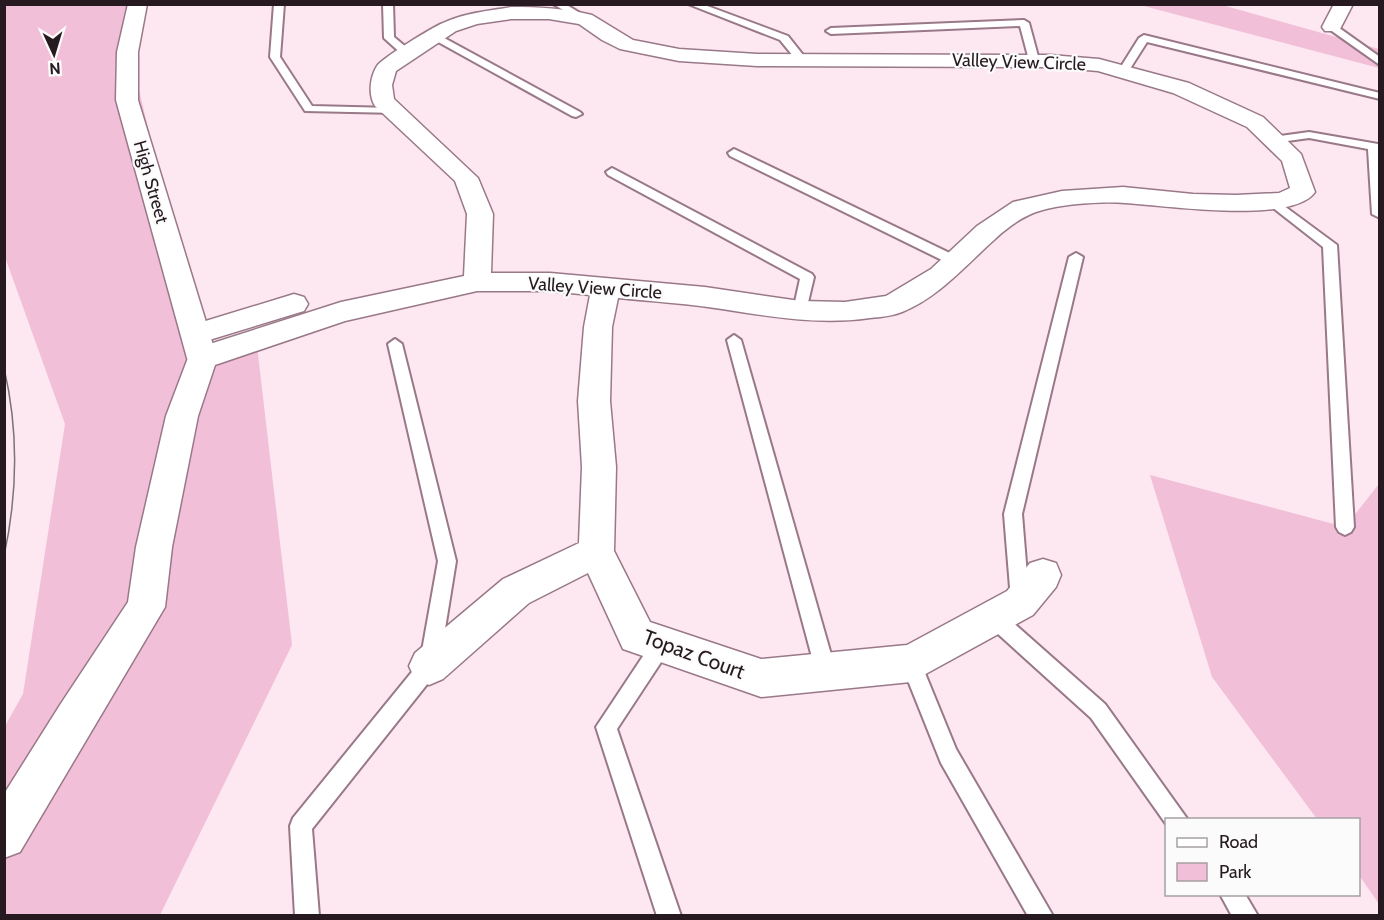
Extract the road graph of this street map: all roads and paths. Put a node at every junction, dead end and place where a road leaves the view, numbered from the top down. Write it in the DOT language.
graph roads {
  1 [pos="138,4"];
  2 [pos="279,4"];
  3 [pos="388,4"];
  4 [pos="557,4"];
  5 [pos="692,4"];
  6 [pos="1344,4"];
  7 [pos="585,19"];
  8 [pos="1332,27"];
  9 [pos="831,31"];
  10 [pos="435,36"];
  11 [pos="408,54"];
  12 [pos="802,60"];
  13 [pos="1034,60"];
  14 [pos="1380,62"];
  15 [pos="1122,73"];
  16 [pos="1380,96"];
  17 [pos="393,111"];
  18 [pos="576,114"];
  19 [pos="1273,140"];
  20 [pos="734,153"];
  21 [pos="612,172"];
  22 [pos="1272,201"];
  23 [pos="1378,214"];
  24 [pos="1076,257"];
  25 [pos="955,261"];
  26 [pos="477,282"];
  27 [pos="606,287"];
  28 [pos="800,310"];
  29 [pos="734,340"];
  30 [pos="395,344"];
  31 [pos="199,346"];
  32 [pos="1345,527"];
  33 [pos="596,552"];
  34 [pos="1042,575"];
  35 [pos="1007,611"];
  36 [pos="662,644"];
  37 [pos="911,663"];
  38 [pos="429,666"];
  39 [pos="826,672"];
  40 [pos="1176,818"];
  41 [pos="4,836"];
  42 [pos="1232,896"];
  43 [pos="307,915"];
  44 [pos="669,915"];
  45 [pos="1041,915"];
  46 [pos="1246,915"];
  1 -- 31 [label="street, High Street"];
  2 -- 17 [label="lane"];
  3 -- 11 [label="lane"];
  4 -- 7 [label="lane"];
  5 -- 12 [label="lane"];
  6 -- 8 [label="street"];
  7 -- 10 [label="street, Valley View Circle"];
  7 -- 12 [label="street, Valley View Circle"];
  8 -- 14 [label="lane"];
  9 -- 13 [label="lane"];
  10 -- 11 [label="street, Valley View Circle"];
  10 -- 18 [label="lane"];
  11 -- 17 [label="street, Valley View Circle"];
  12 -- 13 [label="street, Valley View Circle"];
  13 -- 15 [label="street, Valley View Circle"];
  15 -- 16 [label="lane"];
  15 -- 19 [label="street, Valley View Circle"];
  17 -- 26 [label="street, Valley View Circle"];
  19 -- 22 [label="street, Valley View Circle"];
  19 -- 23 [label="lane"];
  20 -- 25 [label="lane"];
  21 -- 28 [label="lane"];
  22 -- 25 [label="street, Valley View Circle"];
  22 -- 32 [label="lane"];
  24 -- 35 [label="lane"];
  25 -- 28 [label="street, Valley View Circle"];
  26 -- 27 [label="street, Valley View Circle"];
  26 -- 31 [label="street, Valley View Circle"];
  27 -- 28 [label="street, Valley View Circle"];
  27 -- 33 [label="street, Topaz Court"];
  29 -- 39 [label="lane"];
  30 -- 38 [label="lane"];
  31 -- 41 [label="street"];
  33 -- 36 [label="street, Topaz Court"];
  33 -- 38 [label="street"];
  34 -- 35 [label="street, Topaz Court"];
  35 -- 37 [label="street, Topaz Court"];
  35 -- 40 [label="lane"];
  36 -- 39 [label="street, Topaz Court"];
  36 -- 44 [label="lane"];
  37 -- 39 [label="street, Topaz Court"];
  37 -- 45 [label="lane"];
  38 -- 43 [label="lane"];
  42 -- 46 [label="lane"];
}
